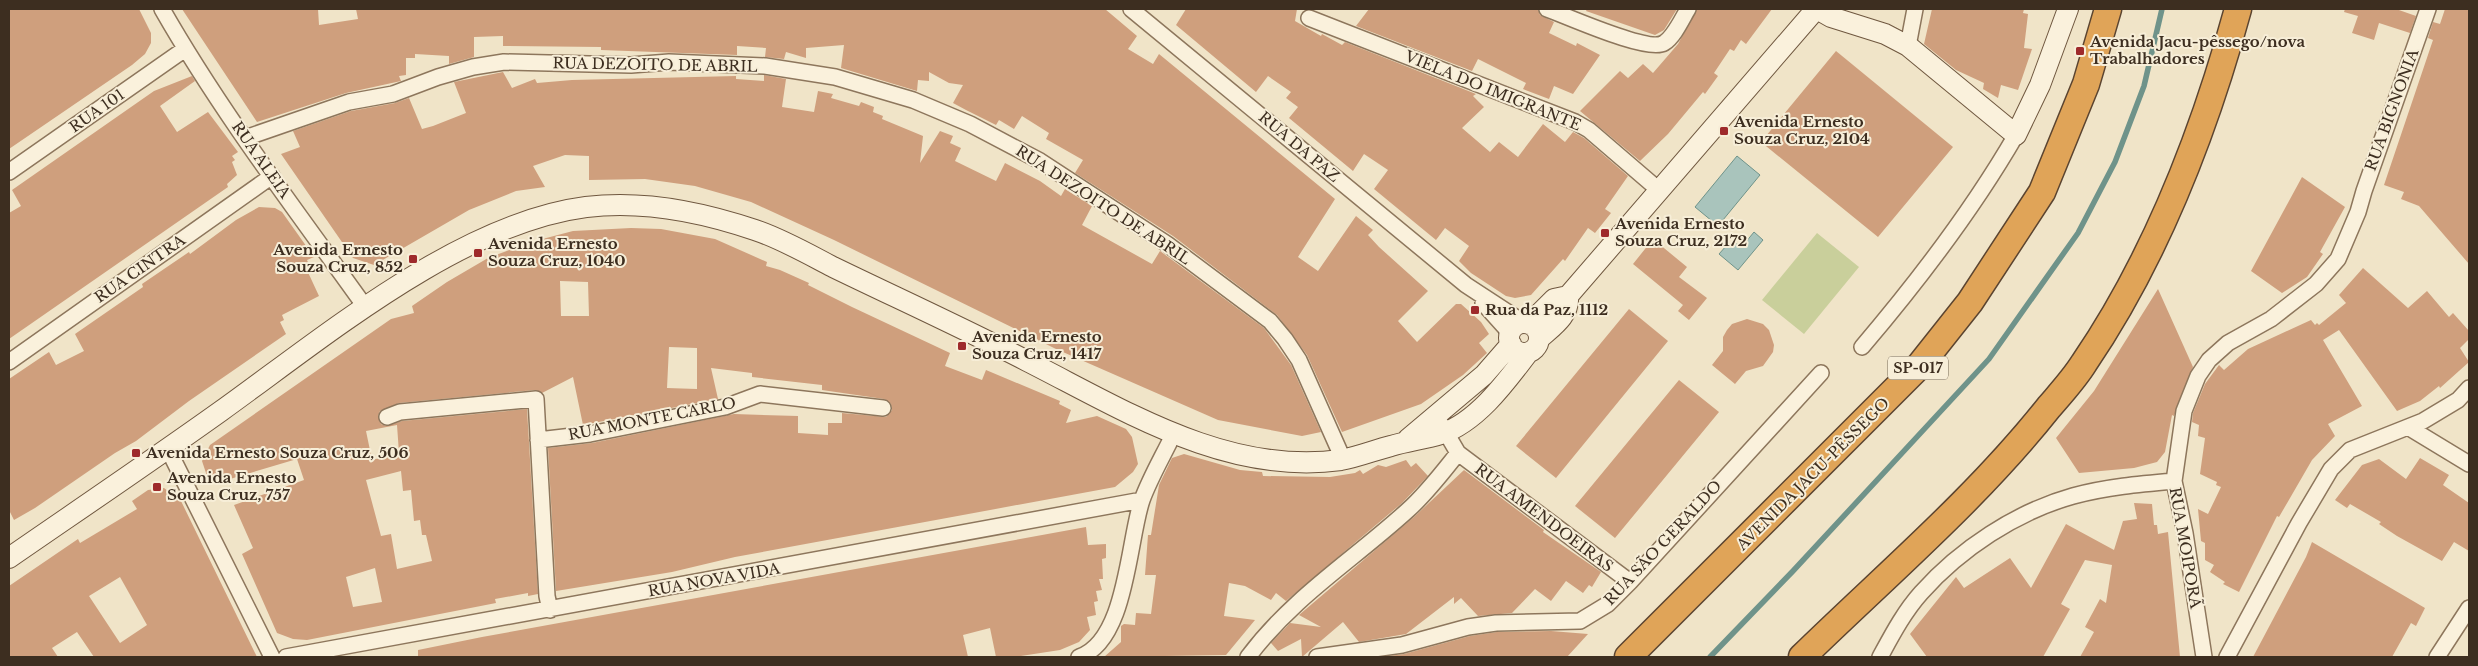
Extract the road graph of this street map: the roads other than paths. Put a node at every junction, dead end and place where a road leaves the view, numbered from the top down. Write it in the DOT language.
graph roads {
  1 [pos="162,9"];
  2 [pos="1131,9"];
  3 [pos="1547,9"];
  4 [pos="1688,9"];
  5 [pos="1816,9"];
  6 [pos="1915,9"];
  7 [pos="2068,9"];
  8 [pos="2108,9"];
  9 [pos="2238,9"];
  10 [pos="2428,9"];
  11 [pos="1308,18"];
  12 [pos="1908,46"];
  13 [pos="185,49"];
  14 [pos="2016,135"];
  15 [pos="246,138"];
  16 [pos="9,172"];
  17 [pos="272,176"];
  18 [pos="1660,191"];
  19 [pos="2358,212"];
  20 [pos="366,308"];
  21 [pos="1524,336"];
  22 [pos="1862,347"];
  23 [pos="9,362"];
  24 [pos="1821,374"];
  25 [pos="2469,388"];
  26 [pos="883,408"];
  27 [pos="387,417"];
  28 [pos="1441,424"];
  29 [pos="2408,426"];
  30 [pos="1173,435"];
  31 [pos="538,440"];
  32 [pos="168,449"];
  33 [pos="1458,453"];
  34 [pos="1343,459"];
  35 [pos="2469,464"];
  36 [pos="2174,480"];
  37 [pos="1142,500"];
  38 [pos="9,558"];
  39 [pos="1630,582"];
  40 [pos="2469,608"];
  41 [pos="550,610"];
  42 [pos="272,657"];
  43 [pos="286,657"];
  44 [pos="1079,657"];
  45 [pos="1248,657"];
  46 [pos="1317,657"];
  47 [pos="1628,657"];
  48 [pos="1802,657"];
  49 [pos="1880,657"];
  50 [pos="2204,657"];
  51 [pos="2227,657"];
  52 [pos="2437,657"];
  1 -- 13 [label="street, RUA ALEIA"];
  2 -- 21 [label="street, RUA DA PAZ"];
  3 -- 4 [label="street"];
  5 -- 12 [label="street"];
  5 -- 18 [label="street"];
  6 -- 12 [label="street"];
  7 -- 14 [label="street"];
  8 -- 47 [label="highway, AVENIDA JACU-PÊSSEGO / SP-017"];
  9 -- 48 [label="highway"];
  10 -- 19 [label="street, RUA BIGNONIA"];
  11 -- 18 [label="street, VIELA DO IMIGRANTE"];
  12 -- 14 [label="street"];
  13 -- 15 [label="street, RUA ALEIA"];
  13 -- 16 [label="street, RUA 101"];
  14 -- 22 [label="street"];
  15 -- 17 [label="street, RUA ALEIA"];
  15 -- 34 [label="street, RUA DEZOITO DE ABRIL"];
  17 -- 20 [label="street, RUA ALEIA"];
  17 -- 23 [label="street, RUA CINTRA"];
  18 -- 21 [label="street"];
  19 -- 36 [label="street, RUA MOIPORÃ"];
  20 -- 30 [label="street"];
  20 -- 32 [label="street"];
  21 -- 28 [label="street"];
  24 -- 39 [label="street, RUA SÃO GERALDO"];
  25 -- 29 [label="street"];
  26 -- 31 [label="street, RUA MONTE CARLO"];
  27 -- 31 [label="street"];
  28 -- 33 [label="street, RUA AMENDOEIRAS"];
  28 -- 34 [label="street"];
  29 -- 35 [label="street"];
  29 -- 51 [label="street"];
  30 -- 34 [label="street"];
  30 -- 37 [label="street"];
  31 -- 41 [label="street"];
  32 -- 38 [label="street"];
  32 -- 42 [label="street"];
  33 -- 39 [label="street, RUA AMENDOEIRAS"];
  33 -- 45 [label="street"];
  36 -- 49 [label="street"];
  36 -- 50 [label="street, RUA MOIPORÃ"];
  37 -- 41 [label="street, RUA NOVA VIDA"];
  37 -- 44 [label="street"];
  39 -- 46 [label="street, RUA SÃO GERALDO"];
  40 -- 52 [label="street"];
  41 -- 43 [label="street, RUA NOVA VIDA"];
}
